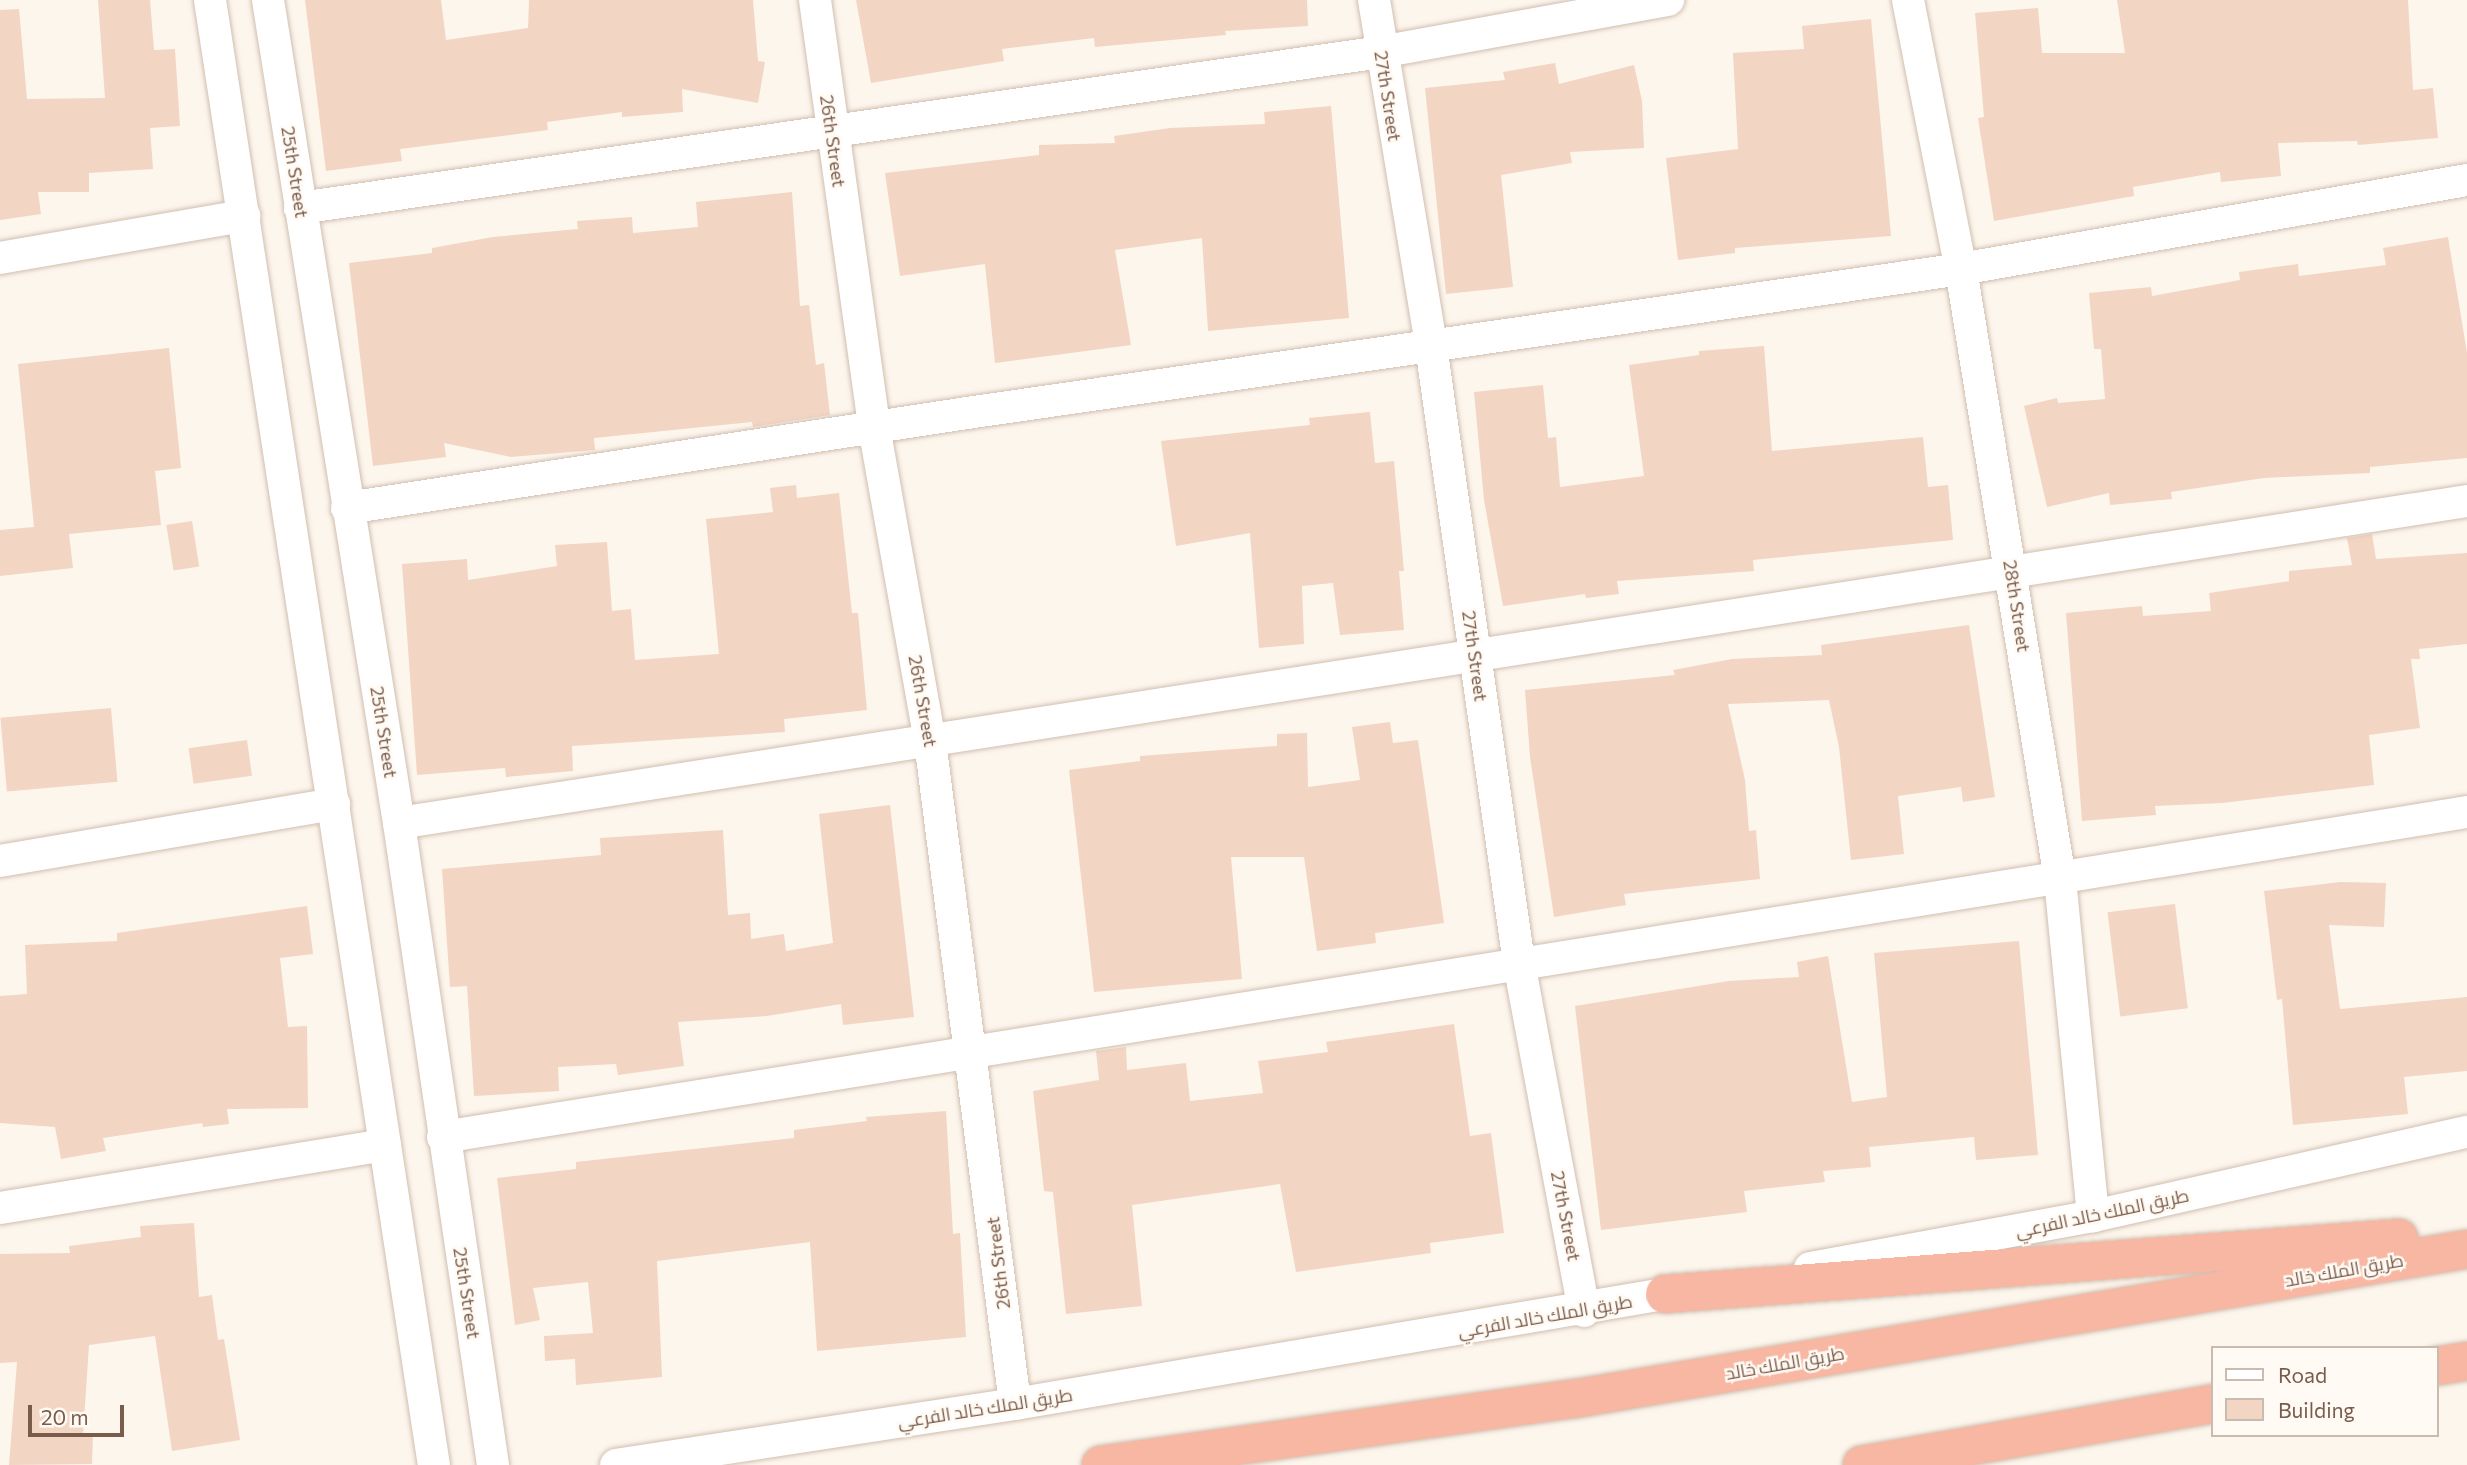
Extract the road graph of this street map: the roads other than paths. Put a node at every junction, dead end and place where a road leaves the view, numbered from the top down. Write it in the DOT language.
graph roads {
  1 [pos="210,0"];
  2 [pos="268,0"];
  3 [pos="815,0"];
  4 [pos="1374,0"];
  5 [pos="1668,0"];
  6 [pos="1908,0"];
  7 [pos="1381,51"];
  8 [pos="830,128"];
  9 [pos="2467,180"];
  10 [pos="300,208"];
  11 [pos="244,216"];
  12 [pos="0,258"];
  13 [pos="1962,269"];
  14 [pos="1431,346"];
  15 [pos="874,427"];
  16 [pos="2467,501"];
  17 [pos="347,508"];
  18 [pos="2012,571"];
  19 [pos="1475,656"];
  20 [pos="930,741"];
  21 [pos="334,804"];
  22 [pos="2467,812"];
  23 [pos="398,822"];
  24 [pos="0,861"];
  25 [pos="2060,879"];
  26 [pos="1519,963"];
  27 [pos="972,1051"];
  28 [pos="2467,1132"];
  29 [pos="443,1137"];
  30 [pos="385,1145"];
  31 [pos="0,1208"];
  32 [pos="2094,1216"];
  33 [pos="2467,1234"];
  34 [pos="2467,1249"];
  35 [pos="1665,1294"];
  36 [pos="1584,1311"];
  37 [pos="2467,1361"];
  38 [pos="2439,1366"];
  39 [pos="1015,1404"];
  40 [pos="2212,1405"];
  41 [pos="433,1465"];
  42 [pos="493,1465"];
  43 [pos="616,1465"];
  44 [pos="1101,1465"];
  45 [pos="1863,1465"];
  1 -- 11 [label="street"];
  2 -- 10 [label="street, 25th Street"];
  3 -- 8 [label="street, 26th Street"];
  4 -- 7 [label="street, 27th Street"];
  5 -- 7 [label="street"];
  6 -- 13 [label="street, 28th Street"];
  7 -- 8 [label="street"];
  7 -- 14 [label="street, 27th Street"];
  8 -- 10 [label="street"];
  8 -- 15 [label="street, 26th Street"];
  9 -- 13 [label="street"];
  10 -- 17 [label="street, 25th Street"];
  11 -- 12 [label="street"];
  11 -- 21 [label="street"];
  13 -- 14 [label="street"];
  13 -- 18 [label="street, 28th Street"];
  14 -- 15 [label="street"];
  14 -- 19 [label="street, 27th Street"];
  15 -- 17 [label="street"];
  15 -- 20 [label="street, 26th Street"];
  16 -- 18 [label="street"];
  17 -- 23 [label="street, 25th Street"];
  18 -- 19 [label="street"];
  18 -- 25 [label="street, 28th Street"];
  19 -- 20 [label="street"];
  19 -- 26 [label="street, 27th Street"];
  20 -- 23 [label="street"];
  20 -- 27 [label="street, 26th Street"];
  21 -- 24 [label="street"];
  21 -- 30 [label="street"];
  22 -- 25 [label="street"];
  23 -- 29 [label="street, 25th Street"];
  25 -- 26 [label="street"];
  25 -- 32 [label="street, 28th Street"];
  26 -- 27 [label="street"];
  26 -- 36 [label="street, 27th Street"];
  27 -- 29 [label="street"];
  27 -- 39 [label="street, 26th Street"];
  28 -- 32 [label="street, طريق الملك خالد الفرعي"];
  29 -- 42 [label="street, 25th Street"];
  30 -- 31 [label="street"];
  30 -- 41 [label="street"];
  32 -- 35 [label="street, طريق الملك خالد الفرعي"];
  33 -- 35 [label="highway"];
  34 -- 44 [label="highway, طريق الملك خالد"];
  35 -- 36 [label="street, طريق الملك خالد الفرعي"];
  36 -- 39 [label="street, طريق الملك خالد الفرعي"];
  37 -- 38 [label="highway"];
  39 -- 43 [label="street, طريق الملك خالد الفرعي"];
  40 -- 45 [label="highway"];
}
